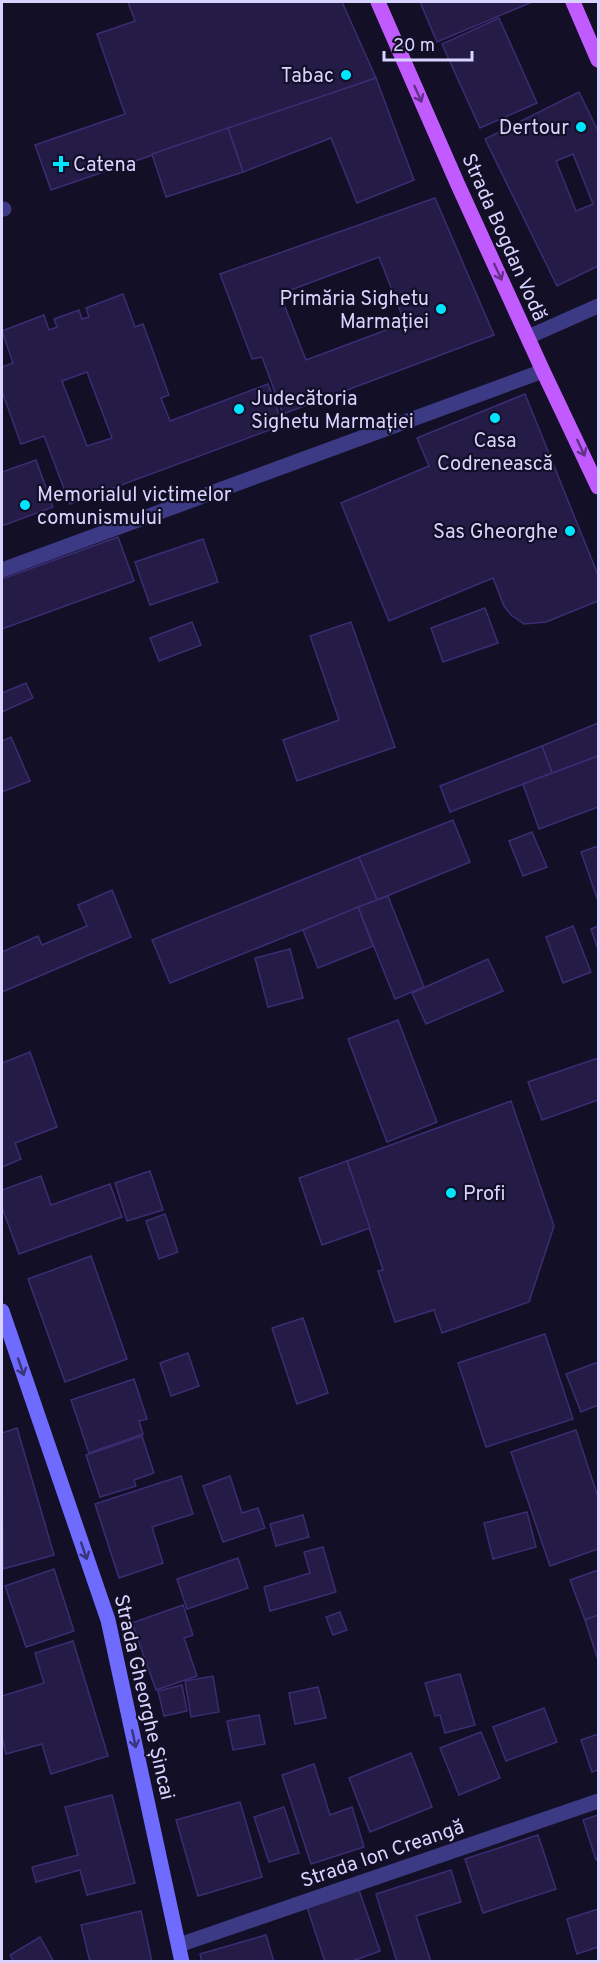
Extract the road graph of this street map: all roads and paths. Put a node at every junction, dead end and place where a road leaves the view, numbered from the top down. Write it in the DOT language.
graph roads {
  1 [pos="378,2"];
  2 [pos="573,2"];
  3 [pos="598,60"];
  4 [pos="598,306"];
  5 [pos="528,337"];
  6 [pos="543,371"];
  7 [pos="598,487"];
  8 [pos="2,570"];
  9 [pos="2,1311"];
  10 [pos="598,1801"];
  11 [pos="179,1945"];
  12 [pos="182,1962"];
  1 -- 5 [label="main road, Strada Bogdan Vodă, one-way"];
  2 -- 3 [label="main road"];
  4 -- 5 [label="street"];
  5 -- 6 [label="main road, Strada Bogdan Vodă"];
  6 -- 7 [label="main road, Strada Bogdan Vodă, one-way"];
  6 -- 8 [label="street"];
  9 -- 11 [label="main road, Strada Gheorghe Șincai, one-way"];
  10 -- 11 [label="street, Strada Ion Creangă"];
  11 -- 12 [label="main road, Strada Gheorghe Șincai"];
}
